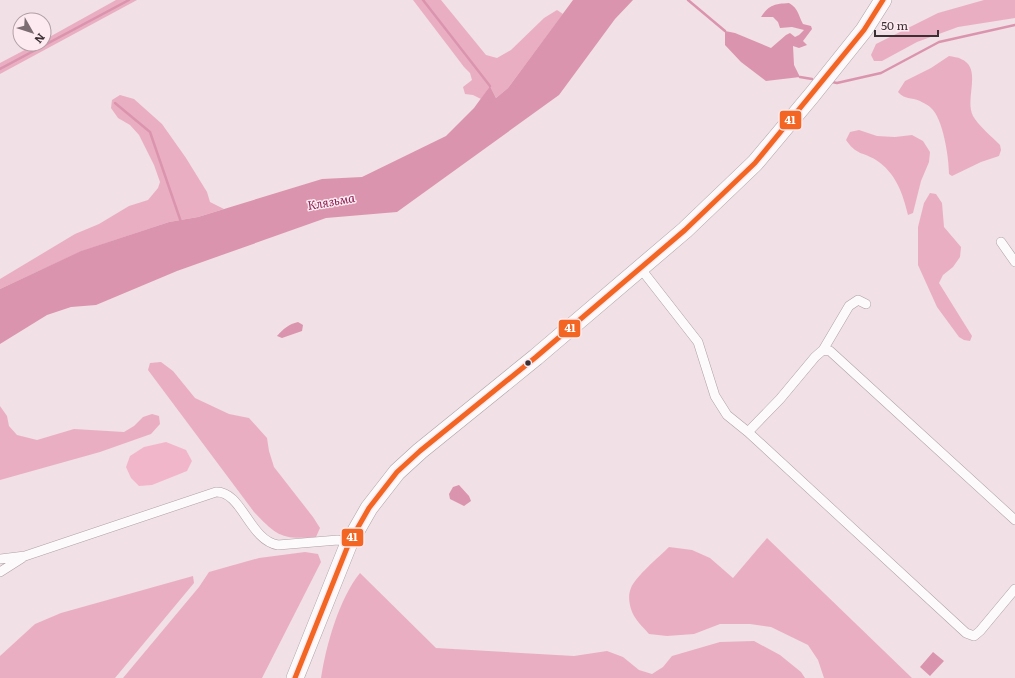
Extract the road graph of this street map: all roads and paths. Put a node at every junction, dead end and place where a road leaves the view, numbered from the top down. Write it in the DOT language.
graph roads {
  1 [pos="884,0"];
  2 [pos="1001,242"];
  3 [pos="1011,250"];
  4 [pos="1015,262"];
  5 [pos="641,269"];
  6 [pos="866,304"];
  7 [pos="823,350"];
  8 [pos="748,432"];
  9 [pos="1015,520"];
  10 [pos="349,543"];
  11 [pos="25,556"];
  12 [pos="0,559"];
  13 [pos="0,572"];
  14 [pos="1015,589"];
  15 [pos="295,678"];
  1 -- 5 [label="highway"];
  2 -- 3 [label="street"];
  3 -- 4 [label="street"];
  5 -- 8 [label="street"];
  5 -- 10 [label="highway"];
  6 -- 7 [label="street"];
  7 -- 8 [label="street"];
  7 -- 9 [label="street"];
  8 -- 14 [label="street"];
  10 -- 11 [label="street"];
  10 -- 15 [label="highway"];
  11 -- 12 [label="street"];
  11 -- 13 [label="street"];
}
